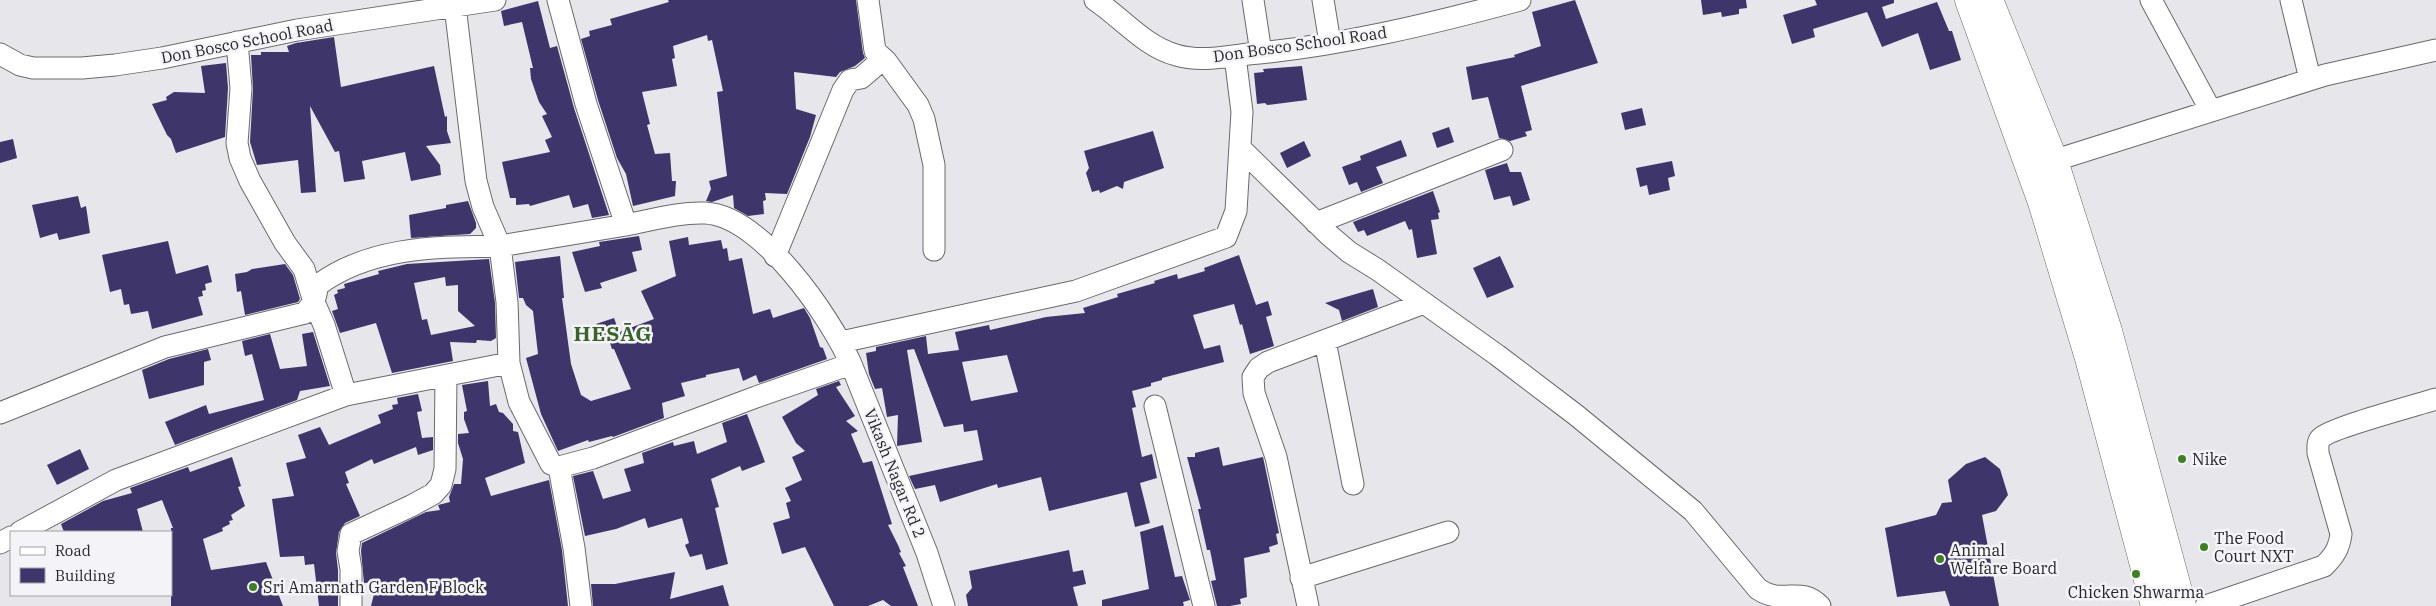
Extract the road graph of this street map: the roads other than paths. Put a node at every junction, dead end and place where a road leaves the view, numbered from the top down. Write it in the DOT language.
graph roads {
  1 [pos="495,0"];
  2 [pos="558,0"];
  3 [pos="868,0"];
  4 [pos="1253,0"];
  5 [pos="1323,0"];
  6 [pos="1517,0"];
  7 [pos="1969,0"];
  8 [pos="1989,0"];
  9 [pos="2151,0"];
  10 [pos="2291,0"];
  11 [pos="1103,2"];
  12 [pos="454,6"];
  13 [pos="237,42"];
  14 [pos="1330,43"];
  15 [pos="2436,50"];
  16 [pos="1262,53"];
  17 [pos="0,54"];
  18 [pos="1235,56"];
  19 [pos="882,60"];
  20 [pos="2310,79"];
  21 [pos="2211,111"];
  22 [pos="1240,148"];
  23 [pos="1502,150"];
  24 [pos="2042,165"];
  25 [pos="1316,223"];
  26 [pos="626,225"];
  27 [pos="500,246"];
  28 [pos="934,250"];
  29 [pos="775,256"];
  30 [pos="314,302"];
  31 [pos="1424,303"];
  32 [pos="1325,341"];
  33 [pos="841,342"];
  34 [pos="509,362"];
  35 [pos="851,364"];
  36 [pos="446,376"];
  37 [pos="346,395"];
  38 [pos="2436,399"];
  39 [pos="1155,406"];
  40 [pos="0,413"];
  41 [pos="559,467"];
  42 [pos="1353,484"];
  43 [pos="22,531"];
  44 [pos="1448,532"];
  45 [pos="1301,578"];
  46 [pos="1772,603"];
  47 [pos="351,606"];
  48 [pos="581,606"];
  49 [pos="944,606"];
  50 [pos="1204,606"];
  51 [pos="1308,606"];
  52 [pos="1820,606"];
  53 [pos="2155,606"];
  54 [pos="2182,606"];
  55 [pos="2206,606"];
  1 -- 12 [label="street, Don Bosco School Road"];
  2 -- 26 [label="street"];
  3 -- 19 [label="street"];
  4 -- 16 [label="street"];
  5 -- 14 [label="street"];
  6 -- 14 [label="street, Don Bosco School Road"];
  7 -- 24 [label="main road"];
  8 -- 24 [label="main road"];
  9 -- 21 [label="street"];
  10 -- 20 [label="street"];
  11 -- 18 [label="street, Don Bosco School Road"];
  12 -- 13 [label="street, Don Bosco School Road"];
  12 -- 27 [label="street"];
  13 -- 17 [label="street, Don Bosco School Road"];
  13 -- 30 [label="street"];
  14 -- 16 [label="street, Don Bosco School Road"];
  15 -- 20 [label="street"];
  16 -- 18 [label="street, Don Bosco School Road"];
  18 -- 22 [label="street"];
  19 -- 28 [label="street"];
  19 -- 29 [label="street"];
  20 -- 21 [label="street"];
  21 -- 24 [label="street"];
  22 -- 25 [label="street"];
  22 -- 33 [label="street"];
  23 -- 25 [label="street"];
  24 -- 53 [label="main road"];
  24 -- 54 [label="main road"];
  25 -- 31 [label="street"];
  26 -- 27 [label="street, Vikash Nagar Rd 2"];
  26 -- 29 [label="street, Vikash Nagar Rd 2"];
  27 -- 30 [label="street, Vikash Nagar Rd 2"];
  27 -- 34 [label="street"];
  29 -- 33 [label="street, Vikash Nagar Rd 2"];
  30 -- 37 [label="street"];
  30 -- 40 [label="street"];
  31 -- 32 [label="street"];
  31 -- 46 [label="street"];
  32 -- 42 [label="street"];
  32 -- 45 [label="street"];
  33 -- 35 [label="street, Vikash Nagar Rd 2"];
  34 -- 36 [label="street"];
  34 -- 41 [label="street"];
  35 -- 41 [label="street"];
  35 -- 49 [label="street, Vikash Nagar Rd 2"];
  36 -- 37 [label="street"];
  36 -- 47 [label="street"];
  37 -- 43 [label="street"];
  38 -- 55 [label="street"];
  39 -- 50 [label="street"];
  41 -- 48 [label="street"];
  44 -- 45 [label="street"];
  45 -- 51 [label="street"];
  46 -- 52 [label="street"];
}
